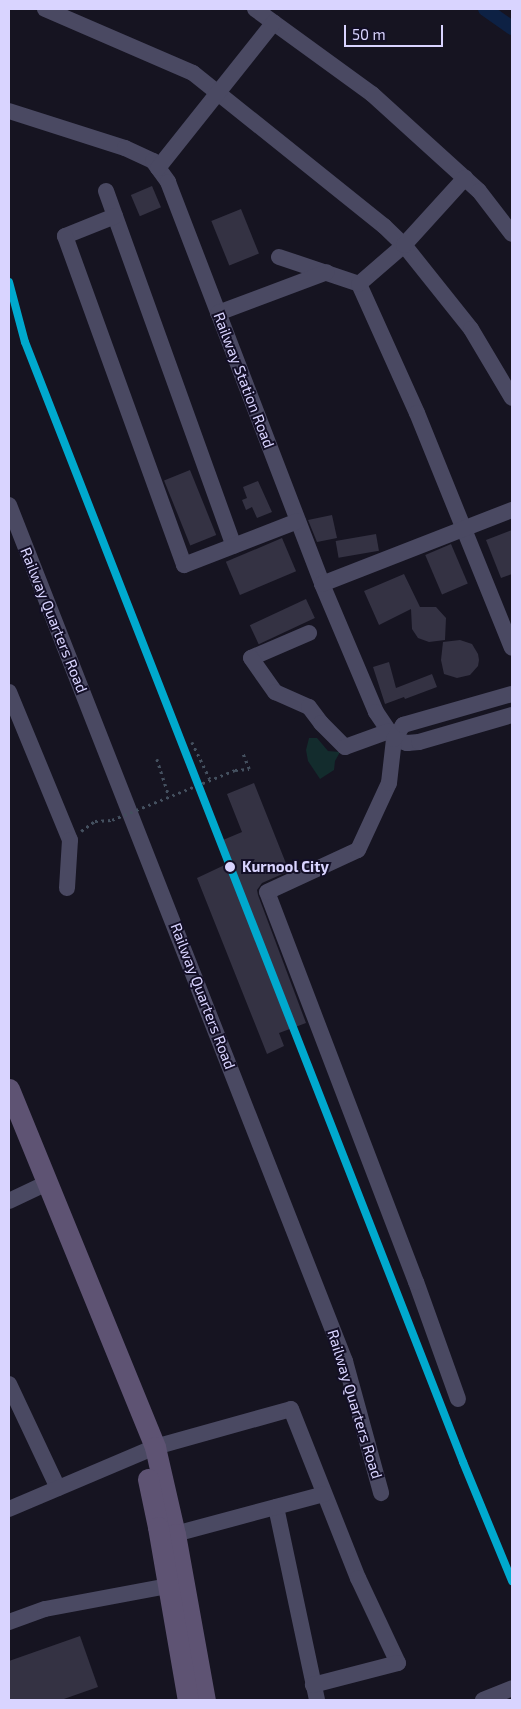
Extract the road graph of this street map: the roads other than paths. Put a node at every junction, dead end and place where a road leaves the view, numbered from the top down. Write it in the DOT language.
graph roads {
  1 [pos="45,9"];
  2 [pos="255,9"];
  3 [pos="274,22"];
  4 [pos="218,93"];
  5 [pos="9,111"];
  6 [pos="158,168"];
  7 [pos="465,178"];
  8 [pos="106,191"];
  9 [pos="115,216"];
  10 [pos="512,234"];
  11 [pos="404,245"];
  12 [pos="279,257"];
  13 [pos="326,272"];
  14 [pos="359,284"];
  15 [pos="218,313"];
  16 [pos="512,398"];
  17 [pos="9,505"];
  18 [pos="512,510"];
  19 [pos="298,521"];
  20 [pos="466,530"];
  21 [pos="234,546"];
  22 [pos="322,584"];
  23 [pos="309,633"];
  24 [pos="512,648"];
  25 [pos="9,692"];
  26 [pos="512,694"];
  27 [pos="512,715"];
  28 [pos="392,735"];
  29 [pos="67,888"];
  30 [pos="9,1089"];
  31 [pos="9,1128"];
  32 [pos="41,1186"];
  33 [pos="9,1201"];
  34 [pos="9,1384"];
  35 [pos="458,1399"];
  36 [pos="13,1404"];
  37 [pos="148,1449"];
  38 [pos="58,1488"];
  39 [pos="381,1493"];
  40 [pos="324,1494"];
  41 [pos="276,1507"];
  42 [pos="9,1509"];
  43 [pos="176,1534"];
  44 [pos="168,1586"];
  45 [pos="9,1622"];
  46 [pos="512,1688"];
  47 [pos="315,1693"];
  48 [pos="188,1700"];
  49 [pos="205,1700"];
  50 [pos="483,1700"];
  1 -- 4 [label="street"];
  2 -- 3 [label="street"];
  3 -- 4 [label="street"];
  3 -- 7 [label="street"];
  4 -- 6 [label="street"];
  4 -- 11 [label="street"];
  5 -- 6 [label="street, Railway Station Road"];
  6 -- 15 [label="street, Railway Station Road"];
  7 -- 10 [label="street"];
  7 -- 11 [label="street"];
  8 -- 9 [label="street"];
  9 -- 21 [label="street"];
  9 -- 21 [label="street"];
  11 -- 14 [label="street"];
  11 -- 16 [label="street"];
  12 -- 13 [label="street"];
  13 -- 14 [label="street"];
  13 -- 15 [label="street"];
  14 -- 20 [label="street"];
  15 -- 19 [label="street, Railway Station Road"];
  17 -- 39 [label="street, Railway Quarters Road"];
  18 -- 20 [label="street"];
  19 -- 21 [label="street"];
  19 -- 22 [label="street, Railway Station Road"];
  20 -- 22 [label="street"];
  20 -- 24 [label="street"];
  22 -- 28 [label="street, Railway Station Road"];
  23 -- 28 [label="street"];
  25 -- 29 [label="street"];
  26 -- 28 [label="street"];
  27 -- 28 [label="street"];
  28 -- 35 [label="street"];
  30 -- 32 [label="main road"];
  31 -- 32 [label="main road"];
  32 -- 33 [label="street"];
  32 -- 37 [label="main road"];
  34 -- 36 [label="street"];
  36 -- 38 [label="street"];
  37 -- 38 [label="street"];
  37 -- 40 [label="street"];
  37 -- 43 [label="main road"];
  37 -- 44 [label="main road"];
  38 -- 42 [label="street"];
  40 -- 41 [label="street"];
  40 -- 47 [label="street"];
  41 -- 43 [label="street"];
  41 -- 47 [label="street"];
  43 -- 49 [label="main road"];
  44 -- 45 [label="street"];
  44 -- 48 [label="main road"];
  46 -- 50 [label="street"];
}
